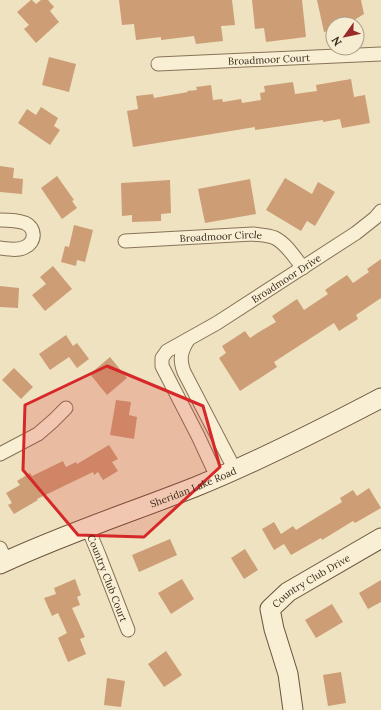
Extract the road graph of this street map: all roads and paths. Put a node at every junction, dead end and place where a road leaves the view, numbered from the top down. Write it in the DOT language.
graph roads {
  1 [pos="381,54"];
  2 [pos="158,64"];
  3 [pos="381,211"];
  4 [pos="0,220"];
  5 [pos="125,241"];
  6 [pos="0,248"];
  7 [pos="303,268"];
  8 [pos="188,340"];
  9 [pos="381,398"];
  10 [pos="66,408"];
  11 [pos="0,454"];
  12 [pos="235,470"];
  13 [pos="217,477"];
  14 [pos="87,526"];
  15 [pos="381,538"];
  16 [pos="2,558"];
  17 [pos="128,630"];
  18 [pos="293,710"];
  1 -- 2 [label="street, Broadmoor Court"];
  3 -- 7 [label="street, Broadmoor Drive"];
  4 -- 6 [label="street"];
  5 -- 7 [label="street, Broadmoor Circle"];
  7 -- 8 [label="street, Broadmoor Drive"];
  8 -- 12 [label="street"];
  8 -- 13 [label="street, Broadmoor Drive"];
  9 -- 12 [label="main road, Sheridan Lake Road"];
  10 -- 11 [label="street"];
  12 -- 13 [label="main road, Sheridan Lake Road"];
  13 -- 14 [label="main road, Sheridan Lake Road"];
  14 -- 16 [label="main road, Sheridan Lake Road"];
  14 -- 17 [label="street, Country Club Court"];
  15 -- 18 [label="main road, Country Club Drive"];
}
